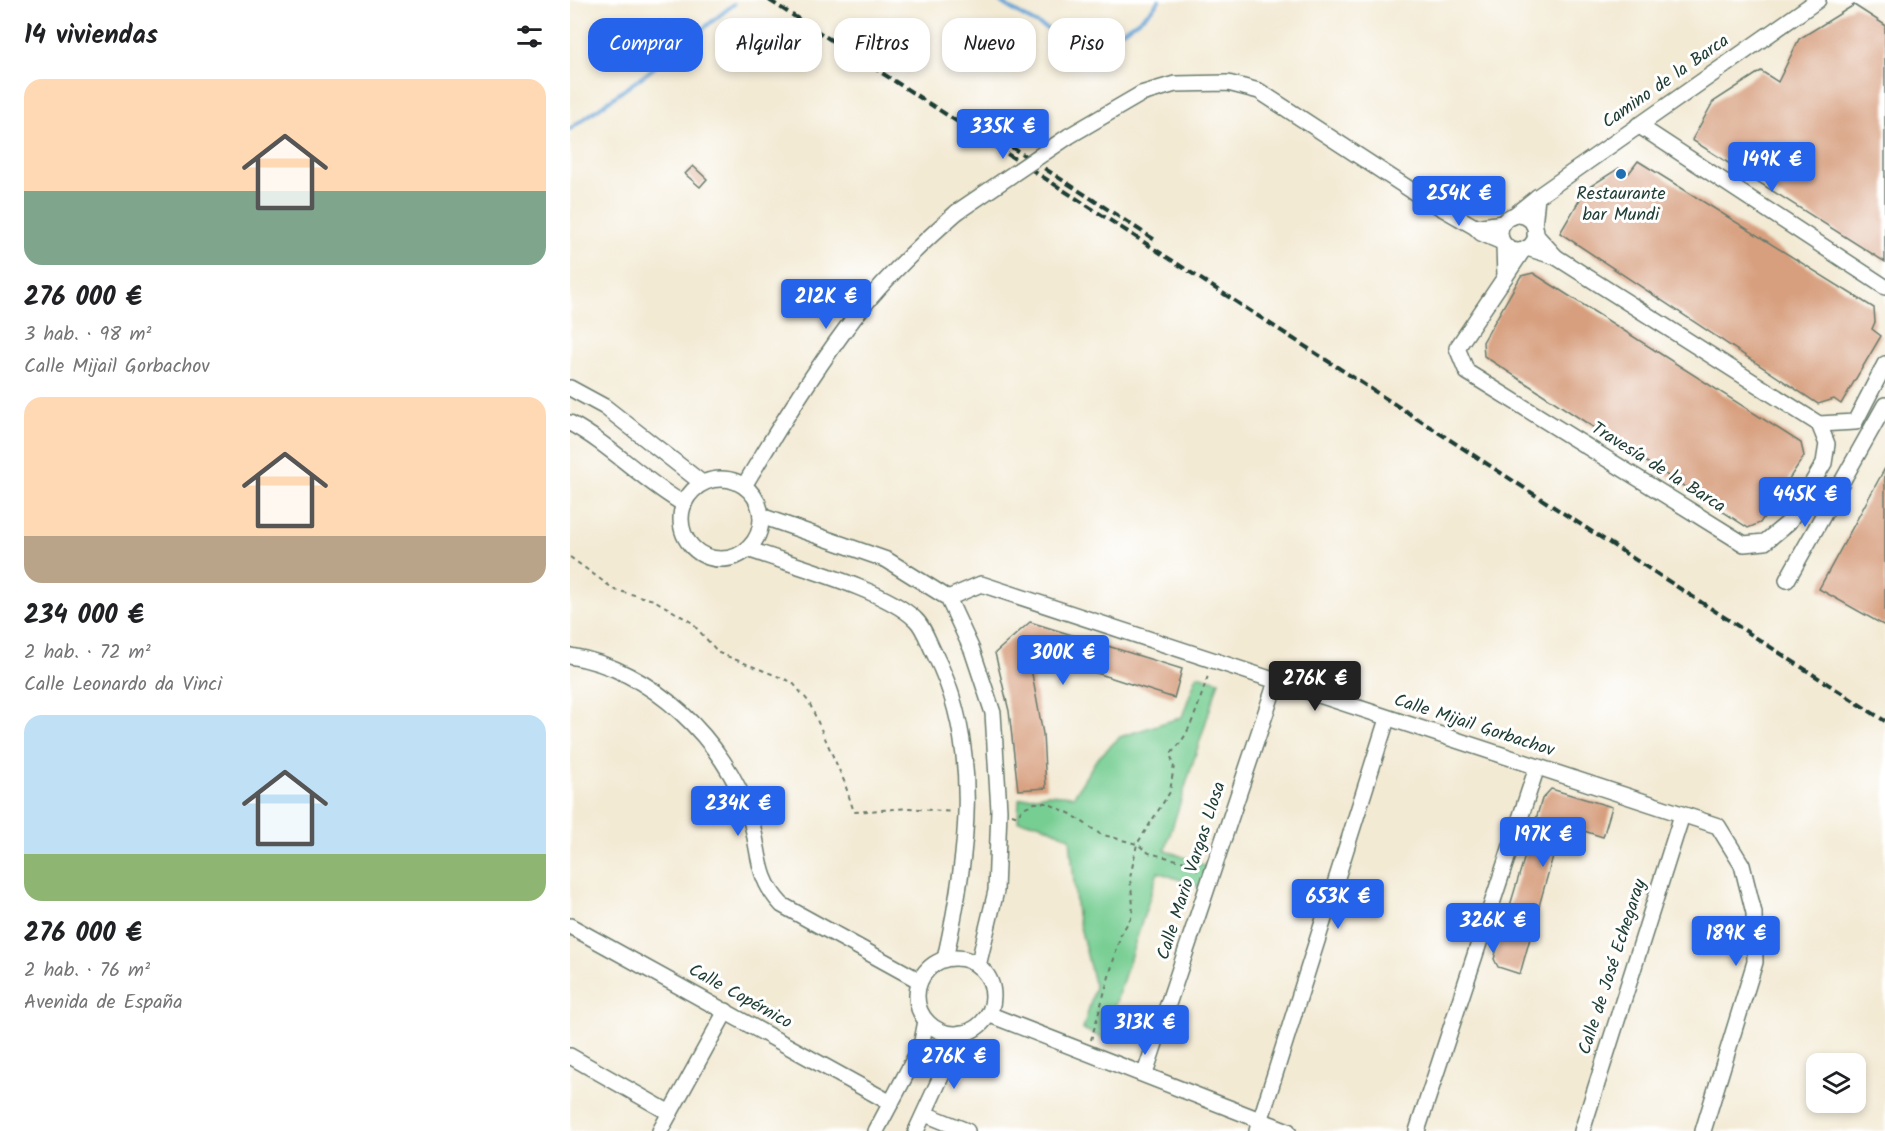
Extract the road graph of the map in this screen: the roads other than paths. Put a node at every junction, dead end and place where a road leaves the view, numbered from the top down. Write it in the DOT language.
graph roads {
  1 [pos="1818,0"];
  2 [pos="1638,125"];
  3 [pos="1537,197"];
  4 [pos="1507,220"];
  5 [pos="1475,227"];
  6 [pos="1534,230"];
  7 [pos="1503,243"];
  8 [pos="1525,249"];
  9 [pos="1556,257"];
  10 [pos="1505,277"];
  11 [pos="1885,287"];
  12 [pos="1885,364"];
  13 [pos="570,388"];
  14 [pos="1885,405"];
  15 [pos="570,423"];
  16 [pos="1819,424"];
  17 [pos="702,483"];
  18 [pos="744,486"];
  19 [pos="684,504"];
  20 [pos="761,516"];
  21 [pos="748,549"];
  22 [pos="1787,580"];
  23 [pos="948,598"];
  24 [pos="570,656"];
  25 [pos="1276,682"];
  26 [pos="1387,719"];
  27 [pos="1537,767"];
  28 [pos="1682,815"];
  29 [pos="570,926"];
  30 [pos="945,959"];
  31 [pos="978,966"];
  32 [pos="920,981"];
  33 [pos="726,1011"];
  34 [pos="988,1014"];
  35 [pos="926,1020"];
  36 [pos="962,1033"];
  37 [pos="571,1059"];
  38 [pos="1145,1073"];
  39 [pos="891,1103"];
  40 [pos="670,1113"];
  41 [pos="925,1114"];
  42 [pos="1258,1125"];
  43 [pos="660,1131"];
  44 [pos="876,1131"];
  45 [pos="916,1131"];
  46 [pos="967,1131"];
  47 [pos="1288,1131"];
  48 [pos="1417,1131"];
  49 [pos="1582,1131"];
  50 [pos="1703,1131"];
  1 -- 2 [label="street, Camino de la Barca"];
  2 -- 3 [label="street, Camino de la Barca"];
  2 -- 11 [label="street"];
  3 -- 4 [label="street, Camino de la Barca"];
  3 -- 6 [label="street"];
  4 -- 5 [label="street"];
  4 -- 6 [label="street"];
  4 -- 7 [label="street"];
  5 -- 7 [label="street"];
  5 -- 18 [label="street, bridge"];
  6 -- 8 [label="street"];
  6 -- 9 [label="street"];
  7 -- 8 [label="street"];
  7 -- 10 [label="street"];
  8 -- 9 [label="street"];
  8 -- 10 [label="street"];
  9 -- 16 [label="street"];
  10 -- 16 [label="street, Travesía de la Barca"];
  12 -- 16 [label="street"];
  13 -- 17 [label="street"];
  14 -- 22 [label="street"];
  15 -- 19 [label="street"];
  17 -- 18 [label="street"];
  17 -- 19 [label="street"];
  18 -- 20 [label="street"];
  19 -- 21 [label="street"];
  20 -- 21 [label="street"];
  20 -- 23 [label="street"];
  21 -- 30 [label="street"];
  23 -- 25 [label="street, Calle Mijail Gorbachov"];
  23 -- 31 [label="street"];
  24 -- 32 [label="street"];
  25 -- 26 [label="street, Calle Mijail Gorbachov"];
  25 -- 38 [label="street, Calle Mario Vargas Llosa"];
  26 -- 27 [label="street, Calle Mijail Gorbachov"];
  26 -- 42 [label="street"];
  27 -- 28 [label="street, Calle Mijail Gorbachov"];
  27 -- 48 [label="street"];
  28 -- 49 [label="street, Calle de José Echegaray"];
  28 -- 50 [label="street, Calle Mijail Gorbachov"];
  29 -- 33 [label="street, Calle Copérnico"];
  30 -- 31 [label="street"];
  30 -- 32 [label="street"];
  31 -- 34 [label="street"];
  32 -- 35 [label="street"];
  33 -- 39 [label="street, Calle Copérnico"];
  33 -- 40 [label="street"];
  34 -- 36 [label="street"];
  34 -- 38 [label="street"];
  35 -- 36 [label="street"];
  35 -- 39 [label="street"];
  36 -- 41 [label="street"];
  37 -- 40 [label="street"];
  38 -- 42 [label="street"];
  39 -- 44 [label="street"];
  40 -- 43 [label="street"];
  41 -- 45 [label="street"];
  41 -- 46 [label="street"];
  42 -- 47 [label="street"];
}
